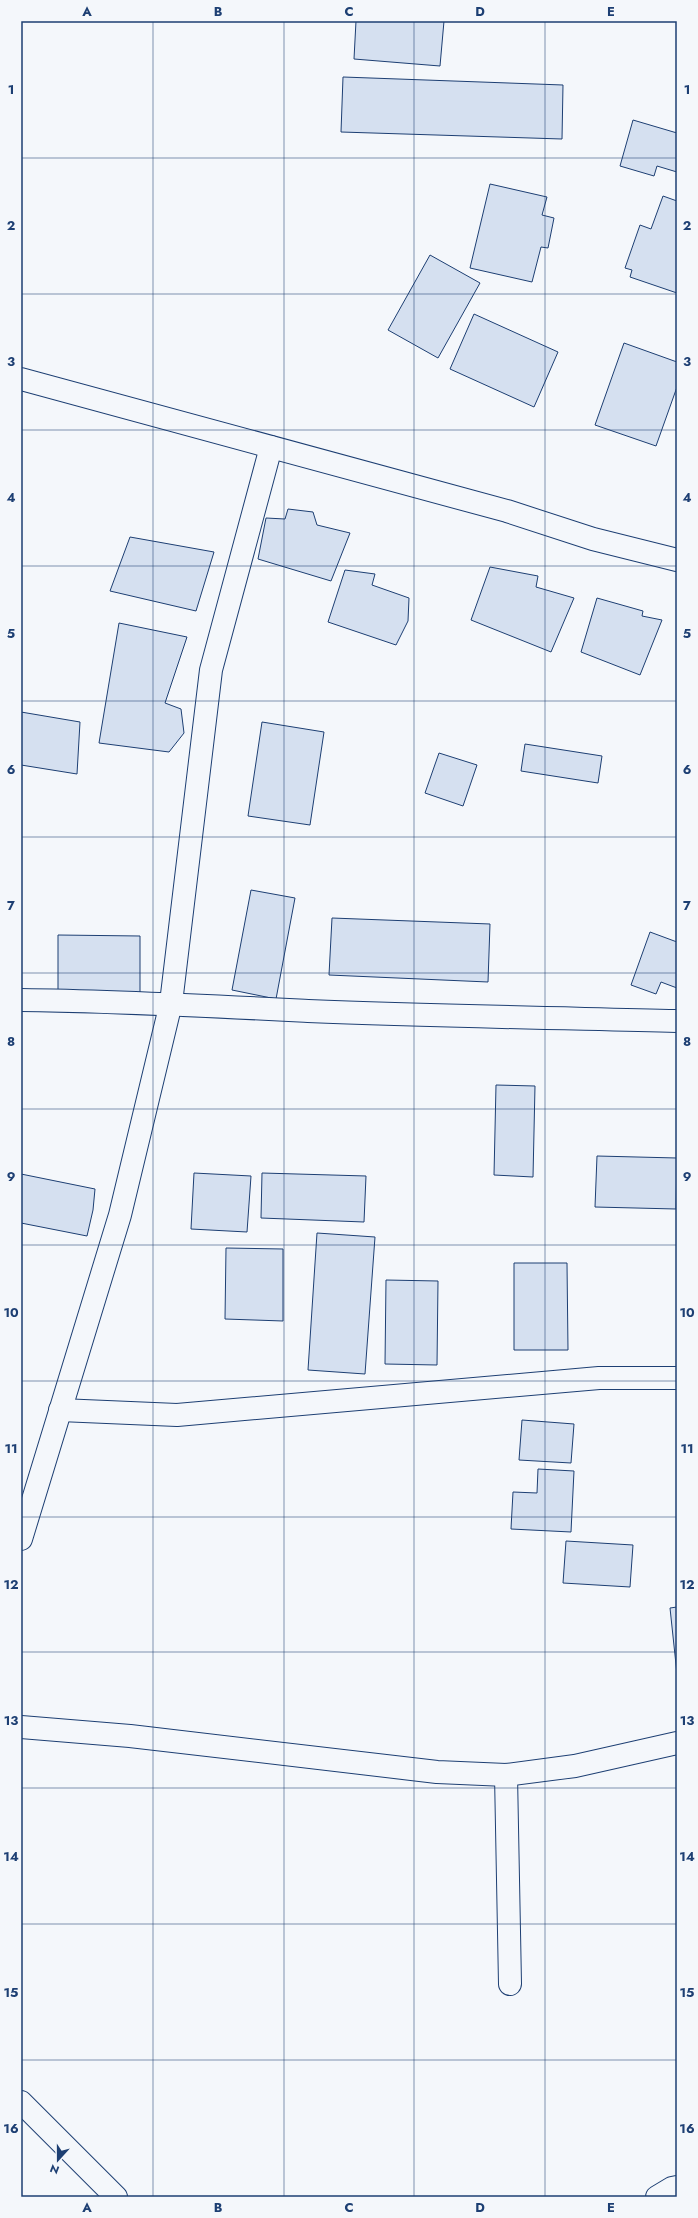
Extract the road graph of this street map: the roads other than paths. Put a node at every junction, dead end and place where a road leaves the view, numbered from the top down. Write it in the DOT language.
graph roads {
  1 [pos="21,379"];
  2 [pos="271,447"];
  3 [pos="677,560"];
  4 [pos="21,1000"];
  5 [pos="171,1003"];
  6 [pos="677,1021"];
  7 [pos="677,1378"];
  8 [pos="60,1410"];
  9 [pos="21,1539"];
  10 [pos="21,1727"];
  11 [pos="677,1743"];
  12 [pos="506,1776"];
  13 [pos="510,1984"];
  14 [pos="21,2102"];
  15 [pos="677,2187"];
  16 [pos="116,2197"];
  17 [pos="657,2197"];
  1 -- 2 [label="street"];
  2 -- 3 [label="street"];
  2 -- 5 [label="street"];
  4 -- 5 [label="street"];
  5 -- 6 [label="street"];
  5 -- 8 [label="street"];
  7 -- 8 [label="street"];
  8 -- 9 [label="street"];
  10 -- 12 [label="street"];
  11 -- 12 [label="street"];
  12 -- 13 [label="street"];
  14 -- 16 [label="street"];
  15 -- 17 [label="street"];
}
